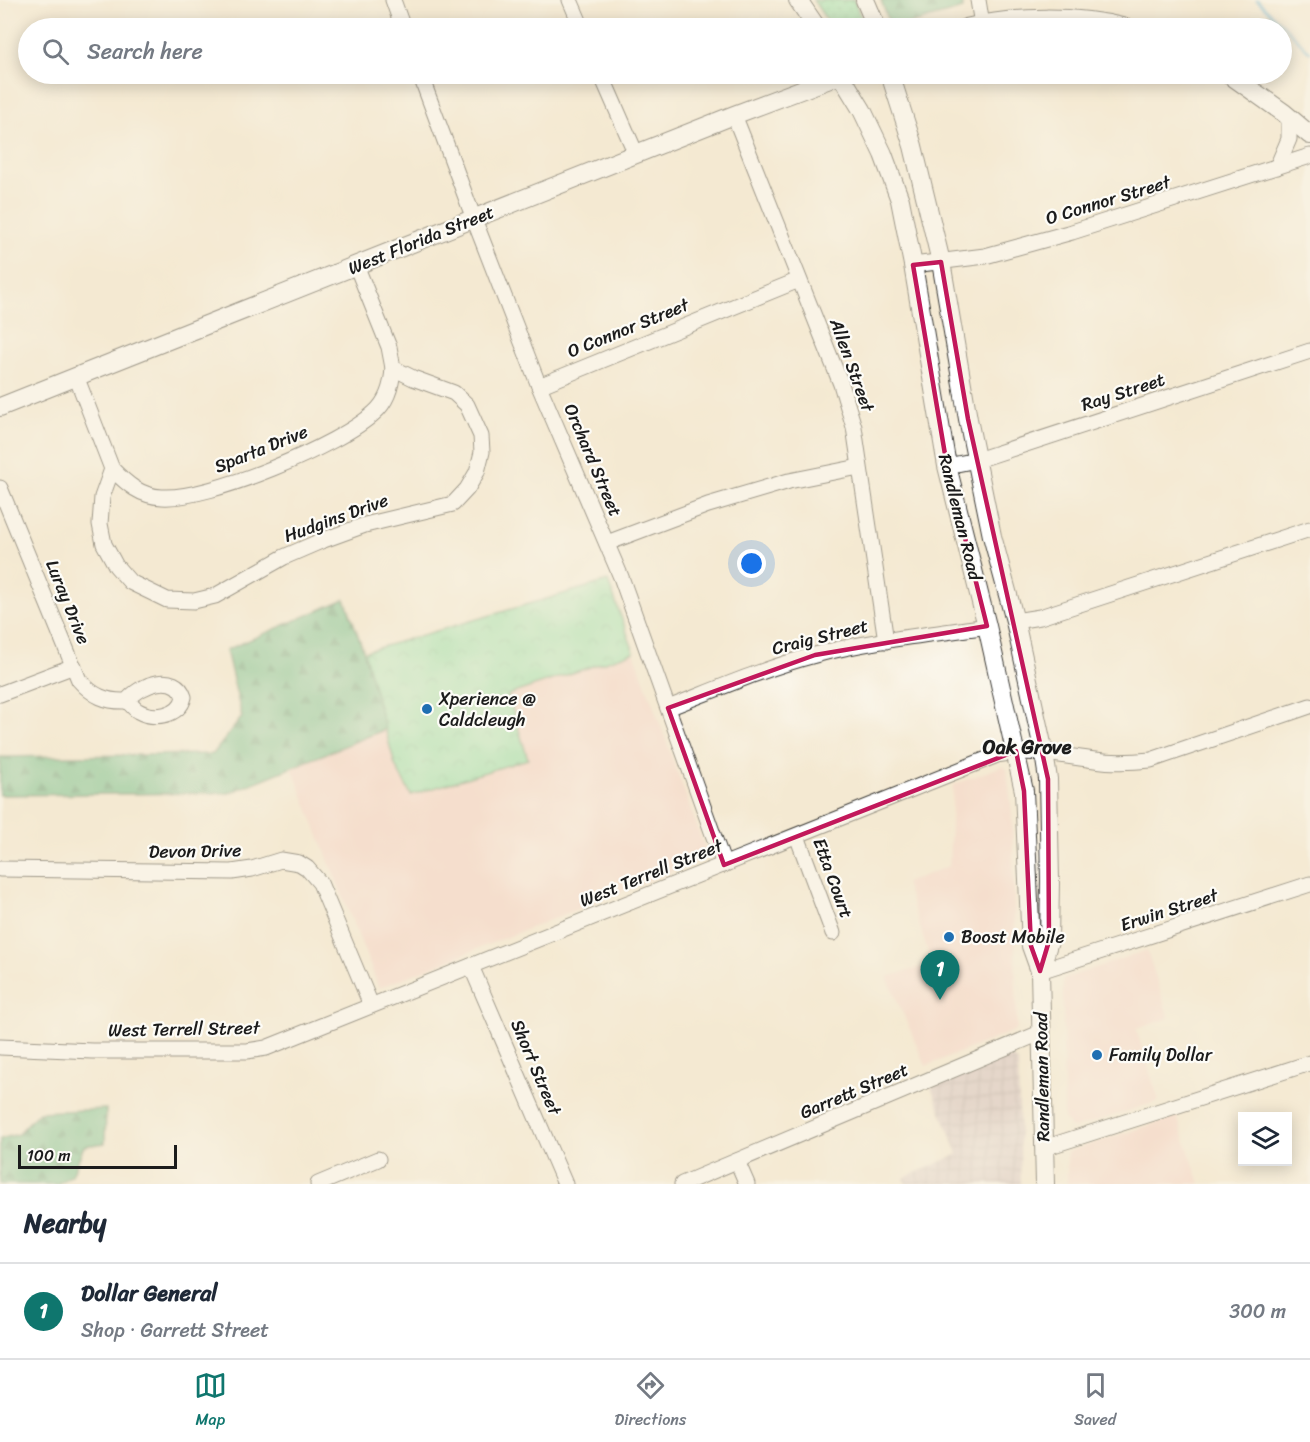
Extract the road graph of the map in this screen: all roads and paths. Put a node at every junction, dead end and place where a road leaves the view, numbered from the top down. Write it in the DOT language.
graph roads {
  1 [pos="393,0"];
  2 [pos="570,0"];
  3 [pos="798,0"];
  4 [pos="865,0"];
  5 [pos="978,0"];
  6 [pos="399,18"];
  7 [pos="578,18"];
  8 [pos="810,18"];
  9 [pos="873,18"];
  10 [pos="975,18"];
  11 [pos="424,84"];
  12 [pos="605,84"];
  13 [pos="815,84"];
  14 [pos="847,84"];
  15 [pos="893,84"];
  16 [pos="1243,84"];
  17 [pos="734,115"];
  18 [pos="1288,117"];
  19 [pos="1310,135"];
  20 [pos="636,154"];
  21 [pos="1310,156"];
  22 [pos="1277,167"];
  23 [pos="474,219"];
  24 [pos="941,262"];
  25 [pos="356,265"];
  26 [pos="914,265"];
  27 [pos="799,280"];
  28 [pos="1310,351"];
  29 [pos="393,368"];
  30 [pos="76,376"];
  31 [pos="539,386"];
  32 [pos="0,407"];
  33 [pos="976,460"];
  34 [pos="946,466"];
  35 [pos="859,467"];
  36 [pos="112,469"];
  37 [pos="0,488"];
  38 [pos="1310,528"];
  39 [pos="607,543"];
  40 [pos="1015,621"];
  41 [pos="987,626"];
  42 [pos="886,641"];
  43 [pos="74,666"];
  44 [pos="0,694"];
  45 [pos="127,701"];
  46 [pos="1310,706"];
  47 [pos="668,708"];
  48 [pos="1017,751"];
  49 [pos="1044,753"];
  50 [pos="797,836"];
  51 [pos="724,865"];
  52 [pos="0,868"];
  53 [pos="1310,884"];
  54 [pos="832,933"];
  55 [pos="471,966"];
  56 [pos="1040,971"];
  57 [pos="371,1005"];
  58 [pos="1040,1033"];
  59 [pos="0,1047"];
  60 [pos="1310,1063"];
  61 [pos="1044,1148"];
  62 [pos="378,1159"];
  63 [pos="737,1161"];
  64 [pos="318,1184"];
  65 [pos="565,1184"];
  66 [pos="682,1184"];
  67 [pos="747,1184"];
  68 [pos="1045,1184"];
  1 -- 6 [label="street"];
  2 -- 7 [label="street"];
  3 -- 8 [label="main road"];
  4 -- 9 [label="main road"];
  5 -- 10 [label="street"];
  11 -- 23 [label="street, Orchard Street"];
  12 -- 20 [label="street"];
  13 -- 17 [label="main road, West Florida Street"];
  14 -- 26 [label="main road, Randleman Road"];
  15 -- 24 [label="main road, Randleman Road"];
  16 -- 18 [label="main road"];
  17 -- 20 [label="main road, West Florida Street"];
  17 -- 27 [label="street, Allen Street"];
  18 -- 19 [label="main road"];
  18 -- 22 [label="street"];
  20 -- 23 [label="main road, West Florida Street"];
  21 -- 22 [label="street, O Connor Street"];
  22 -- 24 [label="street, O Connor Street"];
  23 -- 25 [label="main road, West Florida Street"];
  23 -- 31 [label="street, Orchard Street"];
  24 -- 26 [label="street, O Connor Street"];
  24 -- 33 [label="main road, Randleman Road"];
  25 -- 29 [label="street"];
  25 -- 30 [label="main road, West Florida Street"];
  26 -- 34 [label="main road, Randleman Road"];
  27 -- 31 [label="street, O Connor Street"];
  27 -- 35 [label="street, Allen Street"];
  28 -- 33 [label="street, Ray Street"];
  29 -- 36 [label="street, Sparta Drive"];
  29 -- 36 [label="street, Hudgins Drive"];
  30 -- 32 [label="main road, West Florida Street"];
  30 -- 36 [label="street"];
  31 -- 39 [label="street, Orchard Street"];
  33 -- 34 [label="street, Ray Street"];
  33 -- 40 [label="main road, Randleman Road"];
  34 -- 41 [label="main road, Randleman Road"];
  35 -- 39 [label="street"];
  35 -- 42 [label="street, Allen Street"];
  37 -- 43 [label="street, Luray Drive"];
  38 -- 40 [label="street"];
  39 -- 47 [label="street, Orchard Street"];
  40 -- 49 [label="main road, Randleman Road"];
  41 -- 42 [label="street, Craig Street"];
  41 -- 48 [label="main road, Randleman Road"];
  42 -- 47 [label="street, Craig Street"];
  43 -- 44 [label="street"];
  43 -- 45 [label="street, Luray Drive"];
  46 -- 49 [label="street, West Terrell Street"];
  47 -- 51 [label="street, Orchard Street"];
  48 -- 49 [label="street, West Terrell Street"];
  48 -- 50 [label="street, West Terrell Street"];
  48 -- 56 [label="main road, Randleman Road"];
  49 -- 56 [label="main road, Randleman Road"];
  50 -- 51 [label="street, West Terrell Street"];
  50 -- 54 [label="street, Etta Court"];
  51 -- 55 [label="street, West Terrell Street"];
  52 -- 57 [label="street, Devon Drive"];
  53 -- 56 [label="street, Erwin Street"];
  55 -- 57 [label="street, West Terrell Street"];
  55 -- 65 [label="street, Short Street"];
  56 -- 58 [label="main road, Randleman Road"];
  57 -- 59 [label="street, West Terrell Street"];
  58 -- 61 [label="main road, Randleman Road"];
  58 -- 63 [label="street, Garrett Street"];
  60 -- 61 [label="street"];
  61 -- 68 [label="main road, Randleman Road"];
  62 -- 64 [label="street"];
  63 -- 66 [label="street, Garrett Street"];
  63 -- 67 [label="street"];
}
